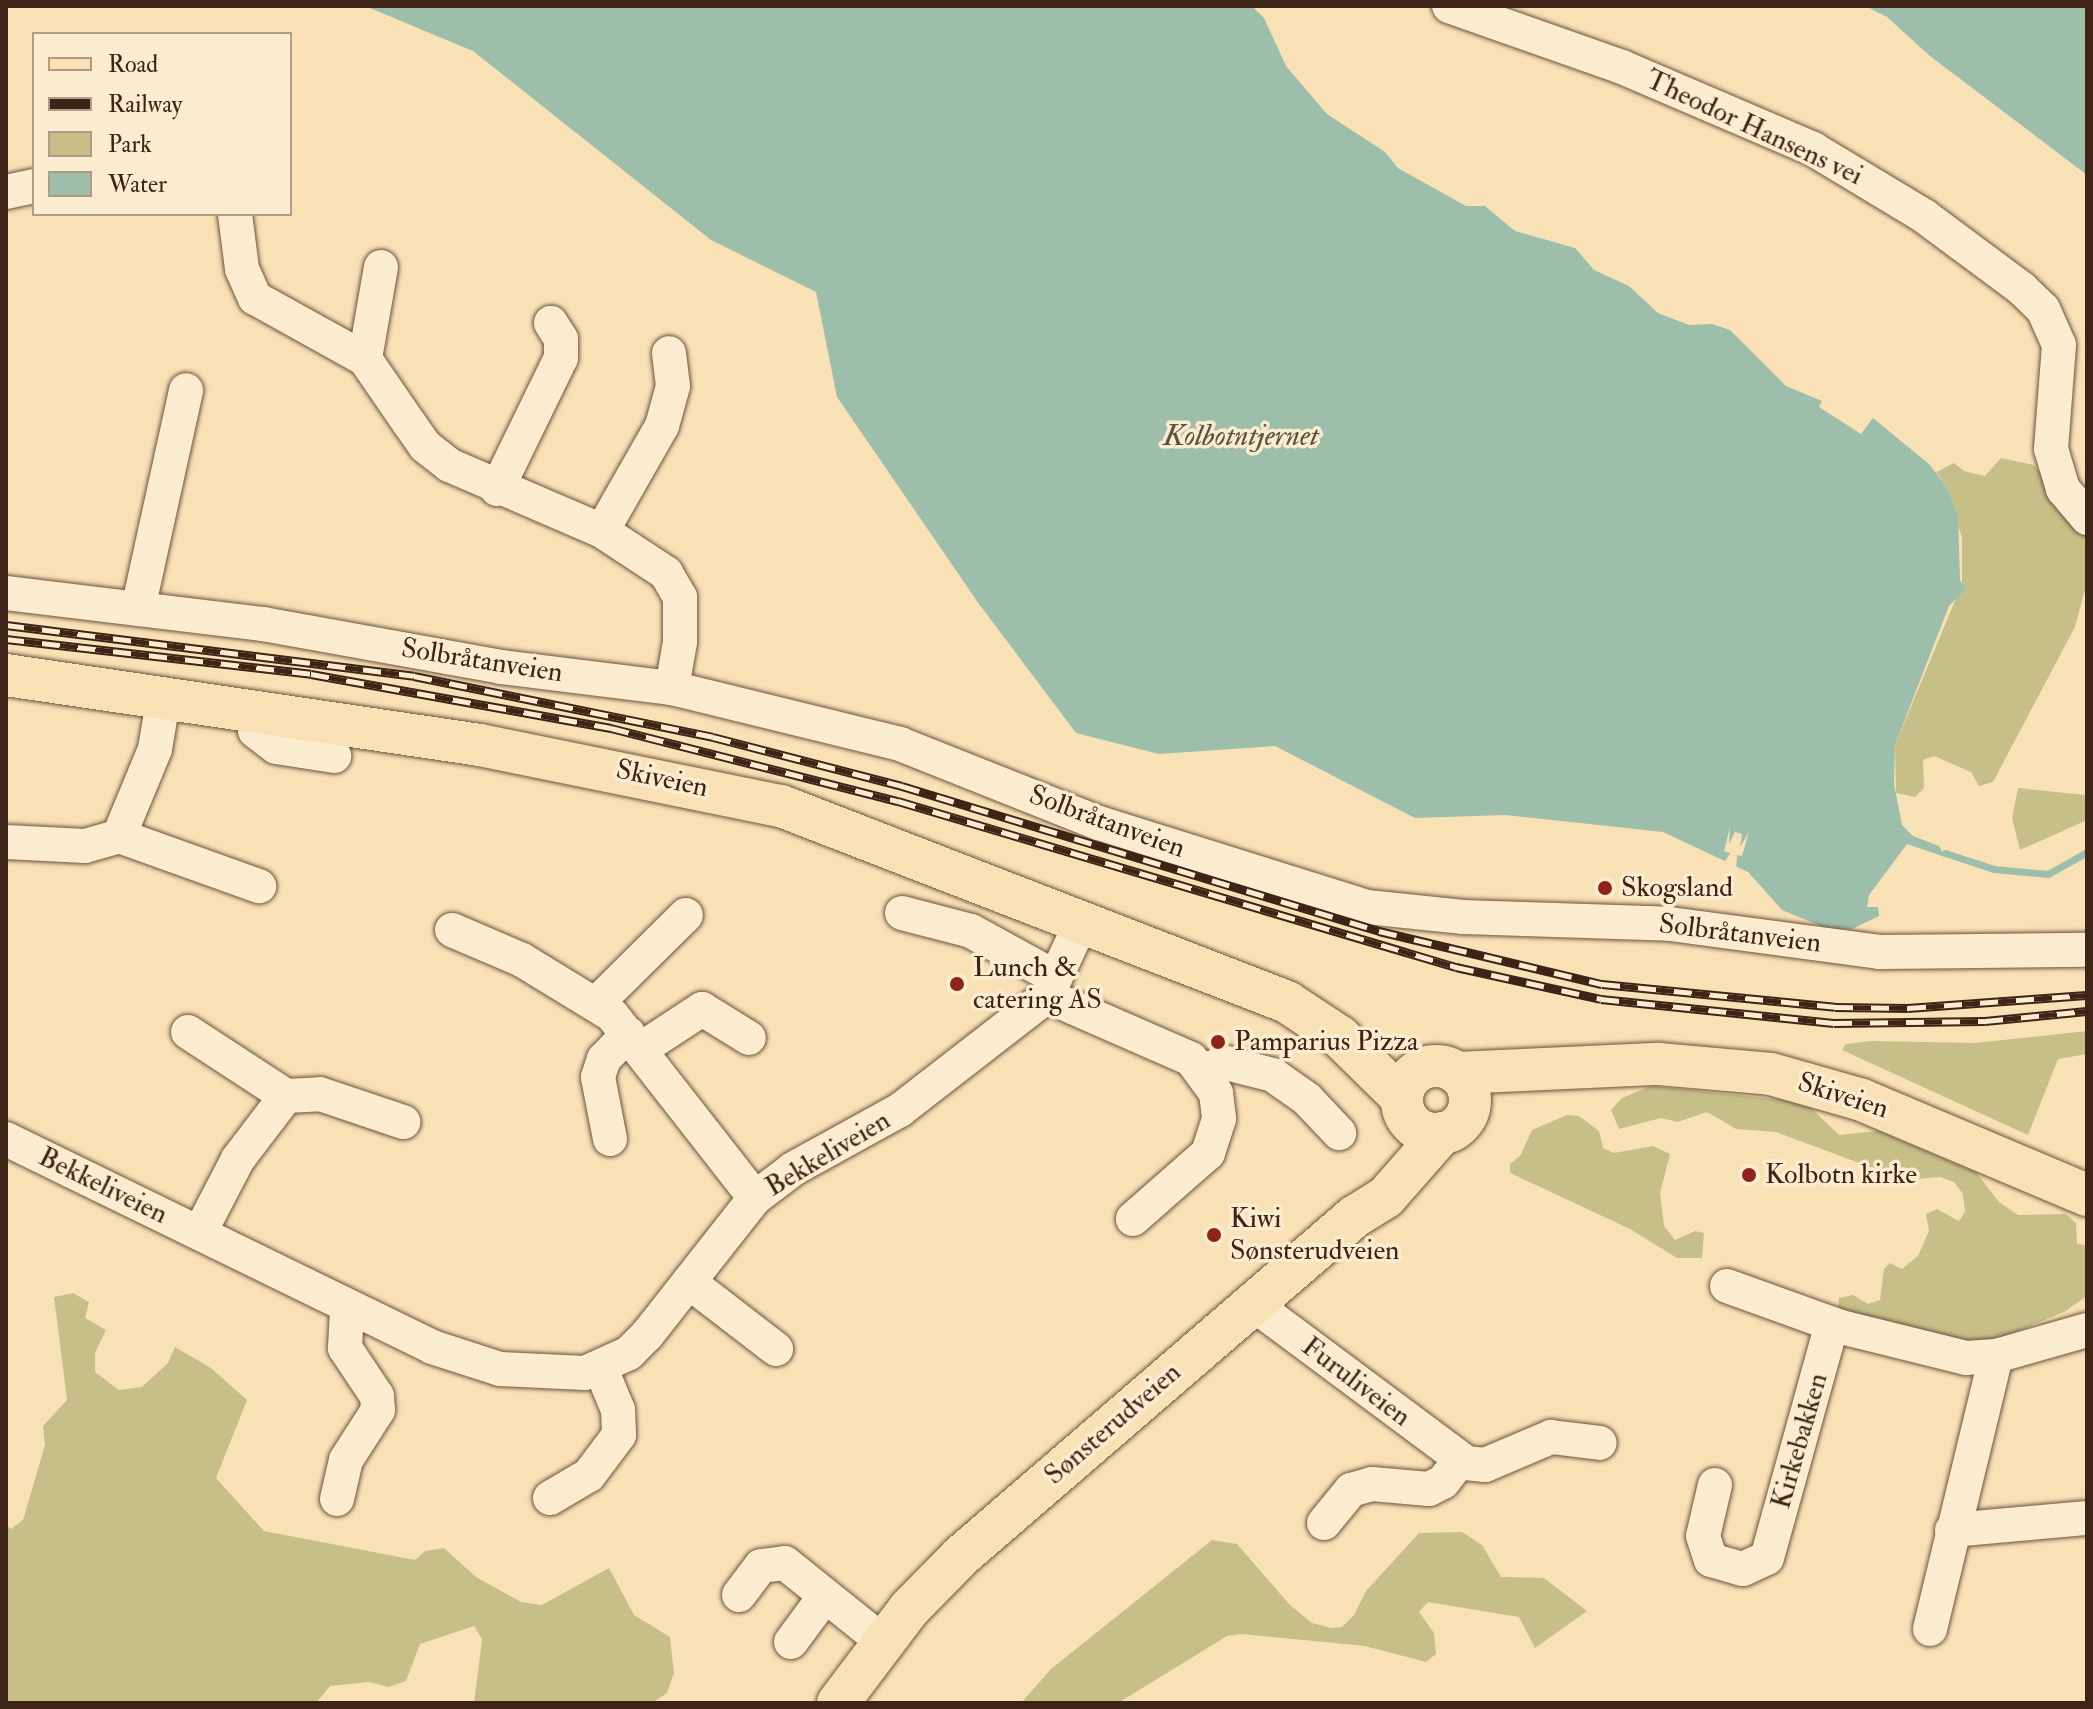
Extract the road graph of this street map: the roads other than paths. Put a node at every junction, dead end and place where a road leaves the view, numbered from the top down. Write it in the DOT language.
graph roads {
  1 [pos="1449,6"];
  2 [pos="32,186"];
  3 [pos="6,192"];
  4 [pos="235,216"];
  5 [pos="381,267"];
  6 [pos="551,323"];
  7 [pos="669,353"];
  8 [pos="365,359"];
  9 [pos="186,390"];
  10 [pos="497,489"];
  11 [pos="2087,518"];
  12 [pos="602,531"];
  13 [pos="6,593"];
  14 [pos="138,609"];
  15 [pos="6,675"];
  16 [pos="672,688"];
  17 [pos="164,696"];
  18 [pos="255,731"];
  19 [pos="334,756"];
  20 [pos="119,836"];
  21 [pos="6,842"];
  22 [pos="259,886"];
  23 [pos="902,913"];
  24 [pos="686,915"];
  25 [pos="1082,921"];
  26 [pos="452,930"];
  27 [pos="2087,950"];
  28 [pos="1051,986"];
  29 [pos="1287,1002"];
  30 [pos="597,1003"];
  31 [pos="188,1032"];
  32 [pos="749,1038"];
  33 [pos="635,1041"];
  34 [pos="1584,1069"];
  35 [pos="1204,1070"];
  36 [pos="1444,1070"];
  37 [pos="286,1096"];
  38 [pos="1404,1107"];
  39 [pos="403,1122"];
  40 [pos="1454,1124"];
  41 [pos="1339,1133"];
  42 [pos="6,1139"];
  43 [pos="610,1139"];
  44 [pos="2087,1195"];
  45 [pos="755,1198"];
  46 [pos="1354,1217"];
  47 [pos="1133,1219"];
  48 [pos="200,1232"];
  49 [pos="689,1282"];
  50 [pos="1727,1286"];
  51 [pos="1253,1304"];
  52 [pos="347,1309"];
  53 [pos="1832,1324"];
  54 [pos="2087,1330"];
  55 [pos="776,1349"];
  56 [pos="1996,1356"];
  57 [pos="601,1369"];
  58 [pos="1600,1443"];
  59 [pos="1460,1460"];
  60 [pos="1715,1485"];
  61 [pos="550,1498"];
  62 [pos="337,1499"];
  63 [pos="2087,1518"];
  64 [pos="1324,1523"];
  65 [pos="1952,1530"];
  66 [pos="739,1595"];
  67 [pos="825,1596"];
  68 [pos="1930,1629"];
  69 [pos="882,1641"];
  70 [pos="791,1642"];
  71 [pos="838,1703"];
  1 -- 11 [label="street, Theodor Hansens vei"];
  2 -- 3 [label="street"];
  4 -- 8 [label="street"];
  5 -- 8 [label="street"];
  6 -- 10 [label="street"];
  7 -- 12 [label="street"];
  8 -- 10 [label="street"];
  9 -- 14 [label="street"];
  10 -- 12 [label="street"];
  12 -- 16 [label="street"];
  13 -- 14 [label="street, Solbråtanveien"];
  14 -- 16 [label="street, Solbråtanveien"];
  15 -- 17 [label="main road, Skiveien"];
  16 -- 27 [label="street, Solbråtanveien"];
  17 -- 20 [label="street"];
  17 -- 25 [label="main road, Skiveien"];
  18 -- 19 [label="street"];
  20 -- 21 [label="street"];
  20 -- 22 [label="street"];
  23 -- 28 [label="street"];
  24 -- 30 [label="street"];
  25 -- 28 [label="street, Bekkeliveien"];
  25 -- 29 [label="main road, Skiveien"];
  26 -- 30 [label="street"];
  28 -- 35 [label="street"];
  28 -- 45 [label="street, Bekkeliveien"];
  29 -- 36 [label="main road, Skiveien"];
  29 -- 38 [label="main road, Skiveien"];
  30 -- 33 [label="street"];
  31 -- 37 [label="street"];
  32 -- 33 [label="street"];
  33 -- 43 [label="street"];
  33 -- 45 [label="street"];
  34 -- 36 [label="main road, Skiveien"];
  34 -- 40 [label="main road, Skiveien"];
  34 -- 44 [label="main road, Skiveien"];
  35 -- 41 [label="street"];
  35 -- 47 [label="street"];
  36 -- 38 [label="main road"];
  36 -- 40 [label="main road"];
  37 -- 39 [label="street"];
  37 -- 48 [label="street, Bekkeliveien"];
  38 -- 40 [label="main road"];
  38 -- 46 [label="main road, Sønsterudveien"];
  40 -- 46 [label="main road, Sønsterudveien"];
  42 -- 48 [label="street, Bekkeliveien"];
  45 -- 49 [label="street, Bekkeliveien"];
  46 -- 51 [label="main road, Sønsterudveien"];
  48 -- 52 [label="street, Bekkeliveien"];
  49 -- 55 [label="street"];
  49 -- 57 [label="street, Bekkeliveien"];
  50 -- 53 [label="street"];
  51 -- 59 [label="street, Furuliveien"];
  51 -- 69 [label="main road, Sønsterudveien"];
  52 -- 57 [label="street, Bekkeliveien"];
  52 -- 62 [label="street"];
  53 -- 56 [label="street"];
  53 -- 60 [label="street, Kirkebakken"];
  54 -- 56 [label="street"];
  56 -- 65 [label="street"];
  57 -- 61 [label="street"];
  58 -- 59 [label="street"];
  59 -- 64 [label="street"];
  63 -- 65 [label="street"];
  65 -- 68 [label="street"];
  66 -- 67 [label="street"];
  67 -- 69 [label="street"];
  67 -- 70 [label="street"];
  69 -- 71 [label="main road, Sønsterudveien"];
}
